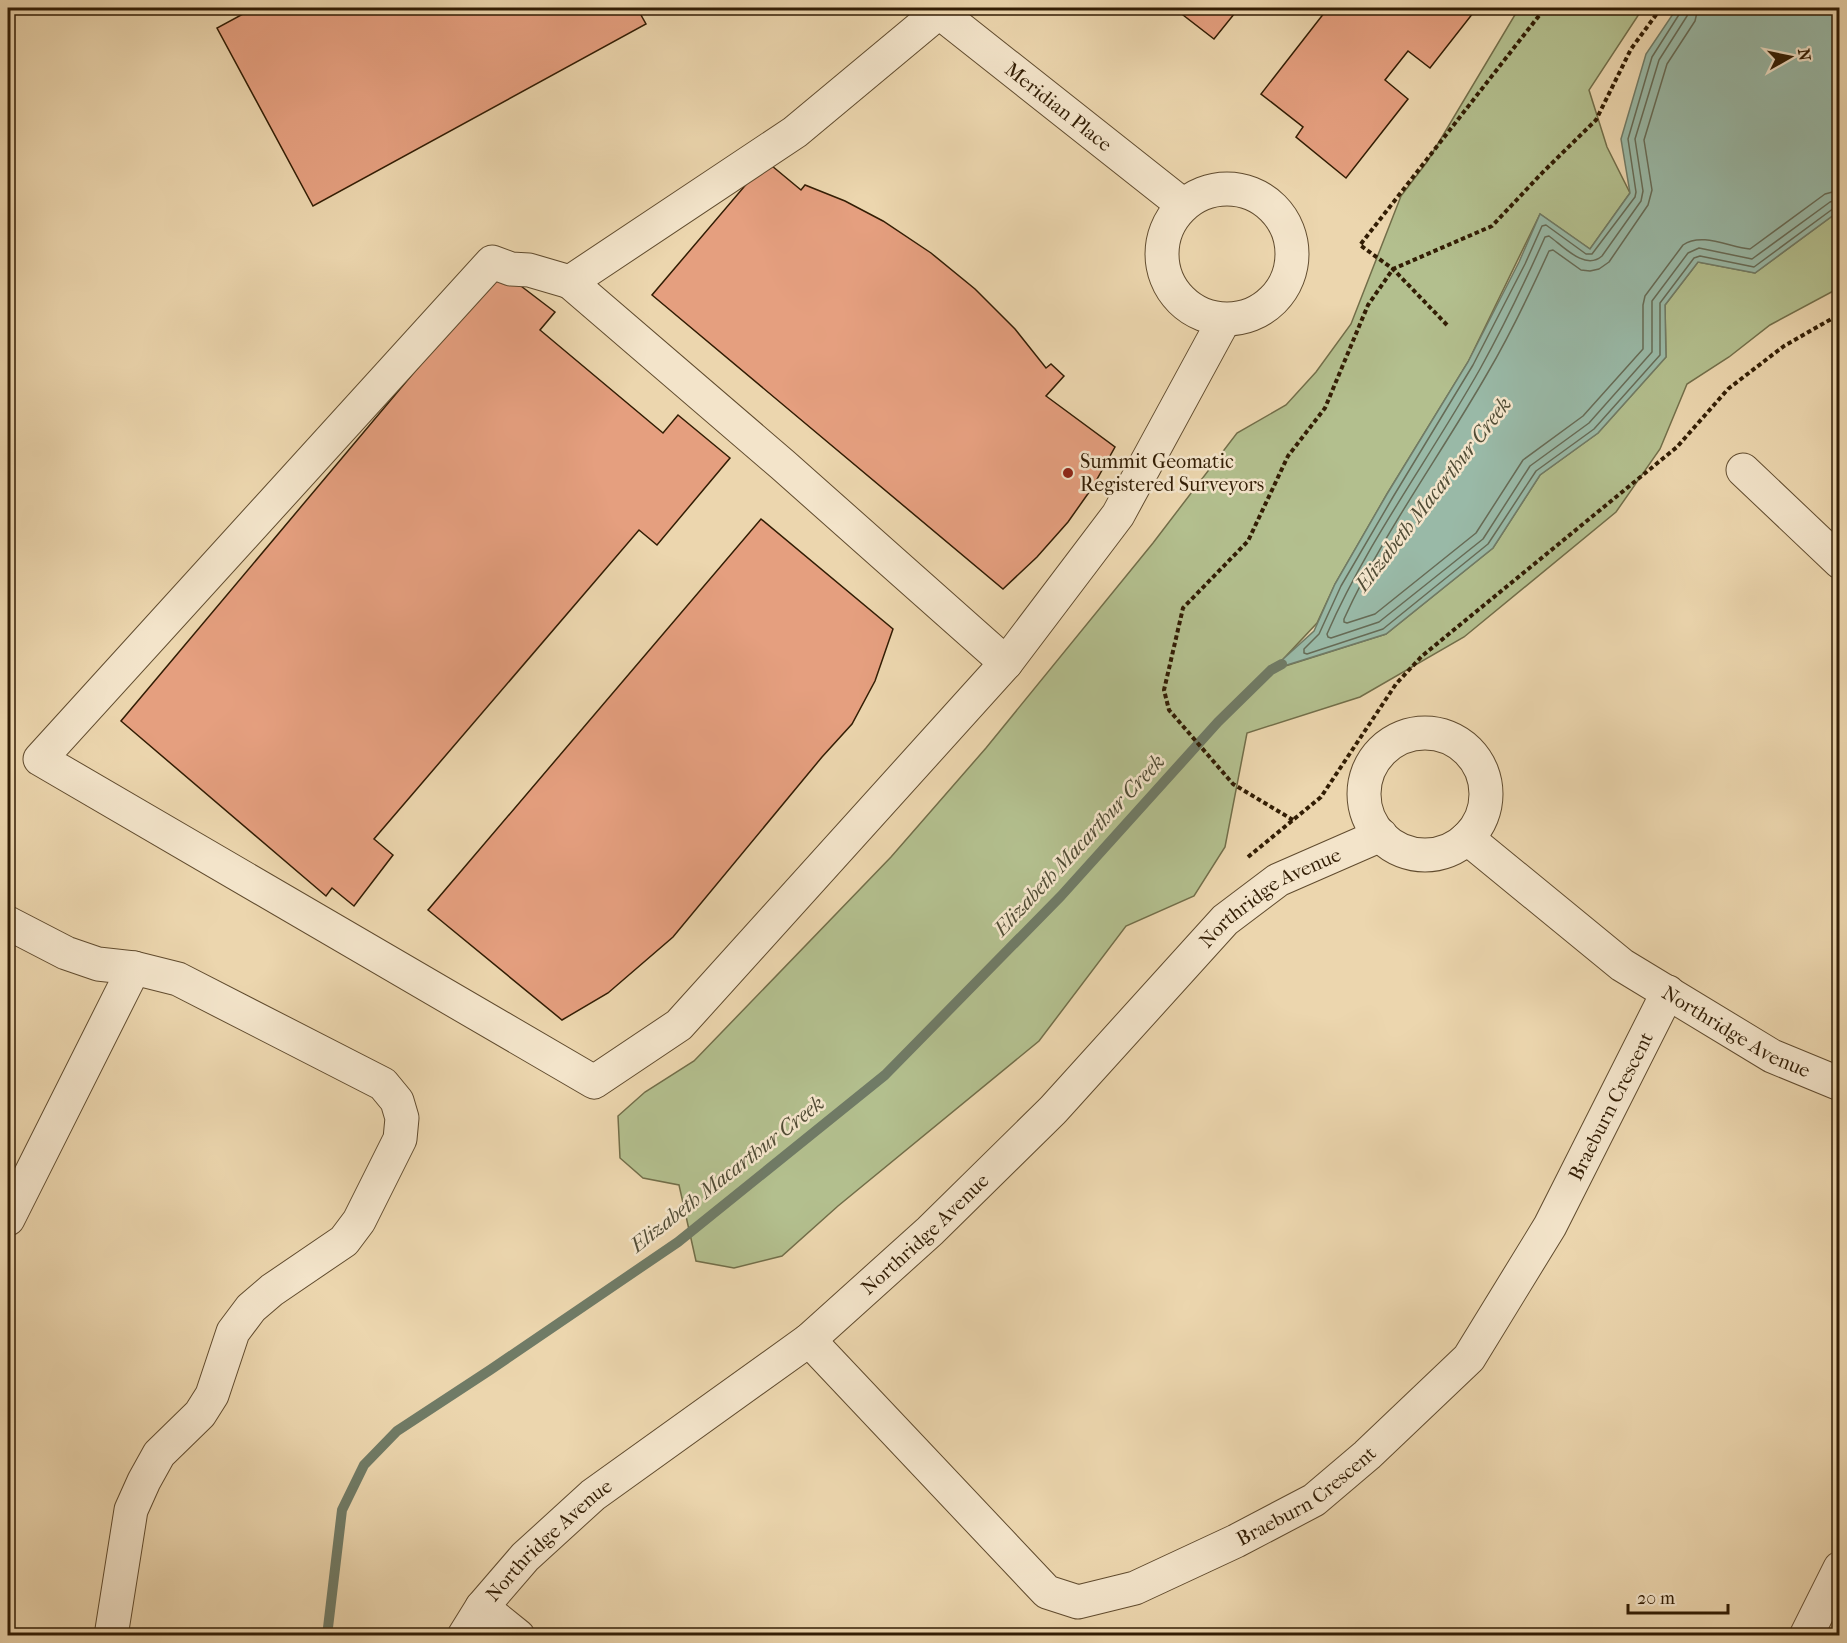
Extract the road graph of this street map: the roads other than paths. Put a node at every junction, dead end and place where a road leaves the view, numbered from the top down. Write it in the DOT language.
graph roads {
  1 [pos="937,10"];
  2 [pos="1183,205"];
  3 [pos="570,282"];
  4 [pos="1224,320"];
  5 [pos="1743,470"];
  6 [pos="1839,562"];
  7 [pos="1006,663"];
  8 [pos="1381,835"];
  9 [pos="1467,838"];
  10 [pos="8,923"];
  11 [pos="135,968"];
  12 [pos="1668,992"];
  13 [pos="1839,1084"];
  14 [pos="8,1219"];
  15 [pos="809,1340"];
  16 [pos="1839,1568"];
  17 [pos="482,1607"];
  18 [pos="111,1635"];
  19 [pos="464,1635"];
  20 [pos="518,1635"];
  21 [pos="1806,1635"];
  1 -- 2 [label="street, Meridian Place"];
  1 -- 3 [label="street"];
  2 -- 4 [label="street"];
  2 -- 4 [label="street"];
  3 -- 7 [label="street"];
  3 -- 7 [label="street"];
  4 -- 7 [label="street"];
  5 -- 6 [label="street"];
  8 -- 9 [label="street"];
  8 -- 9 [label="street"];
  8 -- 15 [label="street, Northridge Avenue"];
  9 -- 12 [label="street, Northridge Avenue"];
  10 -- 11 [label="street"];
  11 -- 14 [label="street"];
  11 -- 18 [label="street"];
  12 -- 13 [label="street, Northridge Avenue"];
  12 -- 15 [label="street, Braeburn Crescent"];
  15 -- 17 [label="street, Northridge Avenue"];
  16 -- 21 [label="street"];
  17 -- 19 [label="street, Northridge Avenue"];
  17 -- 20 [label="street"];
}
